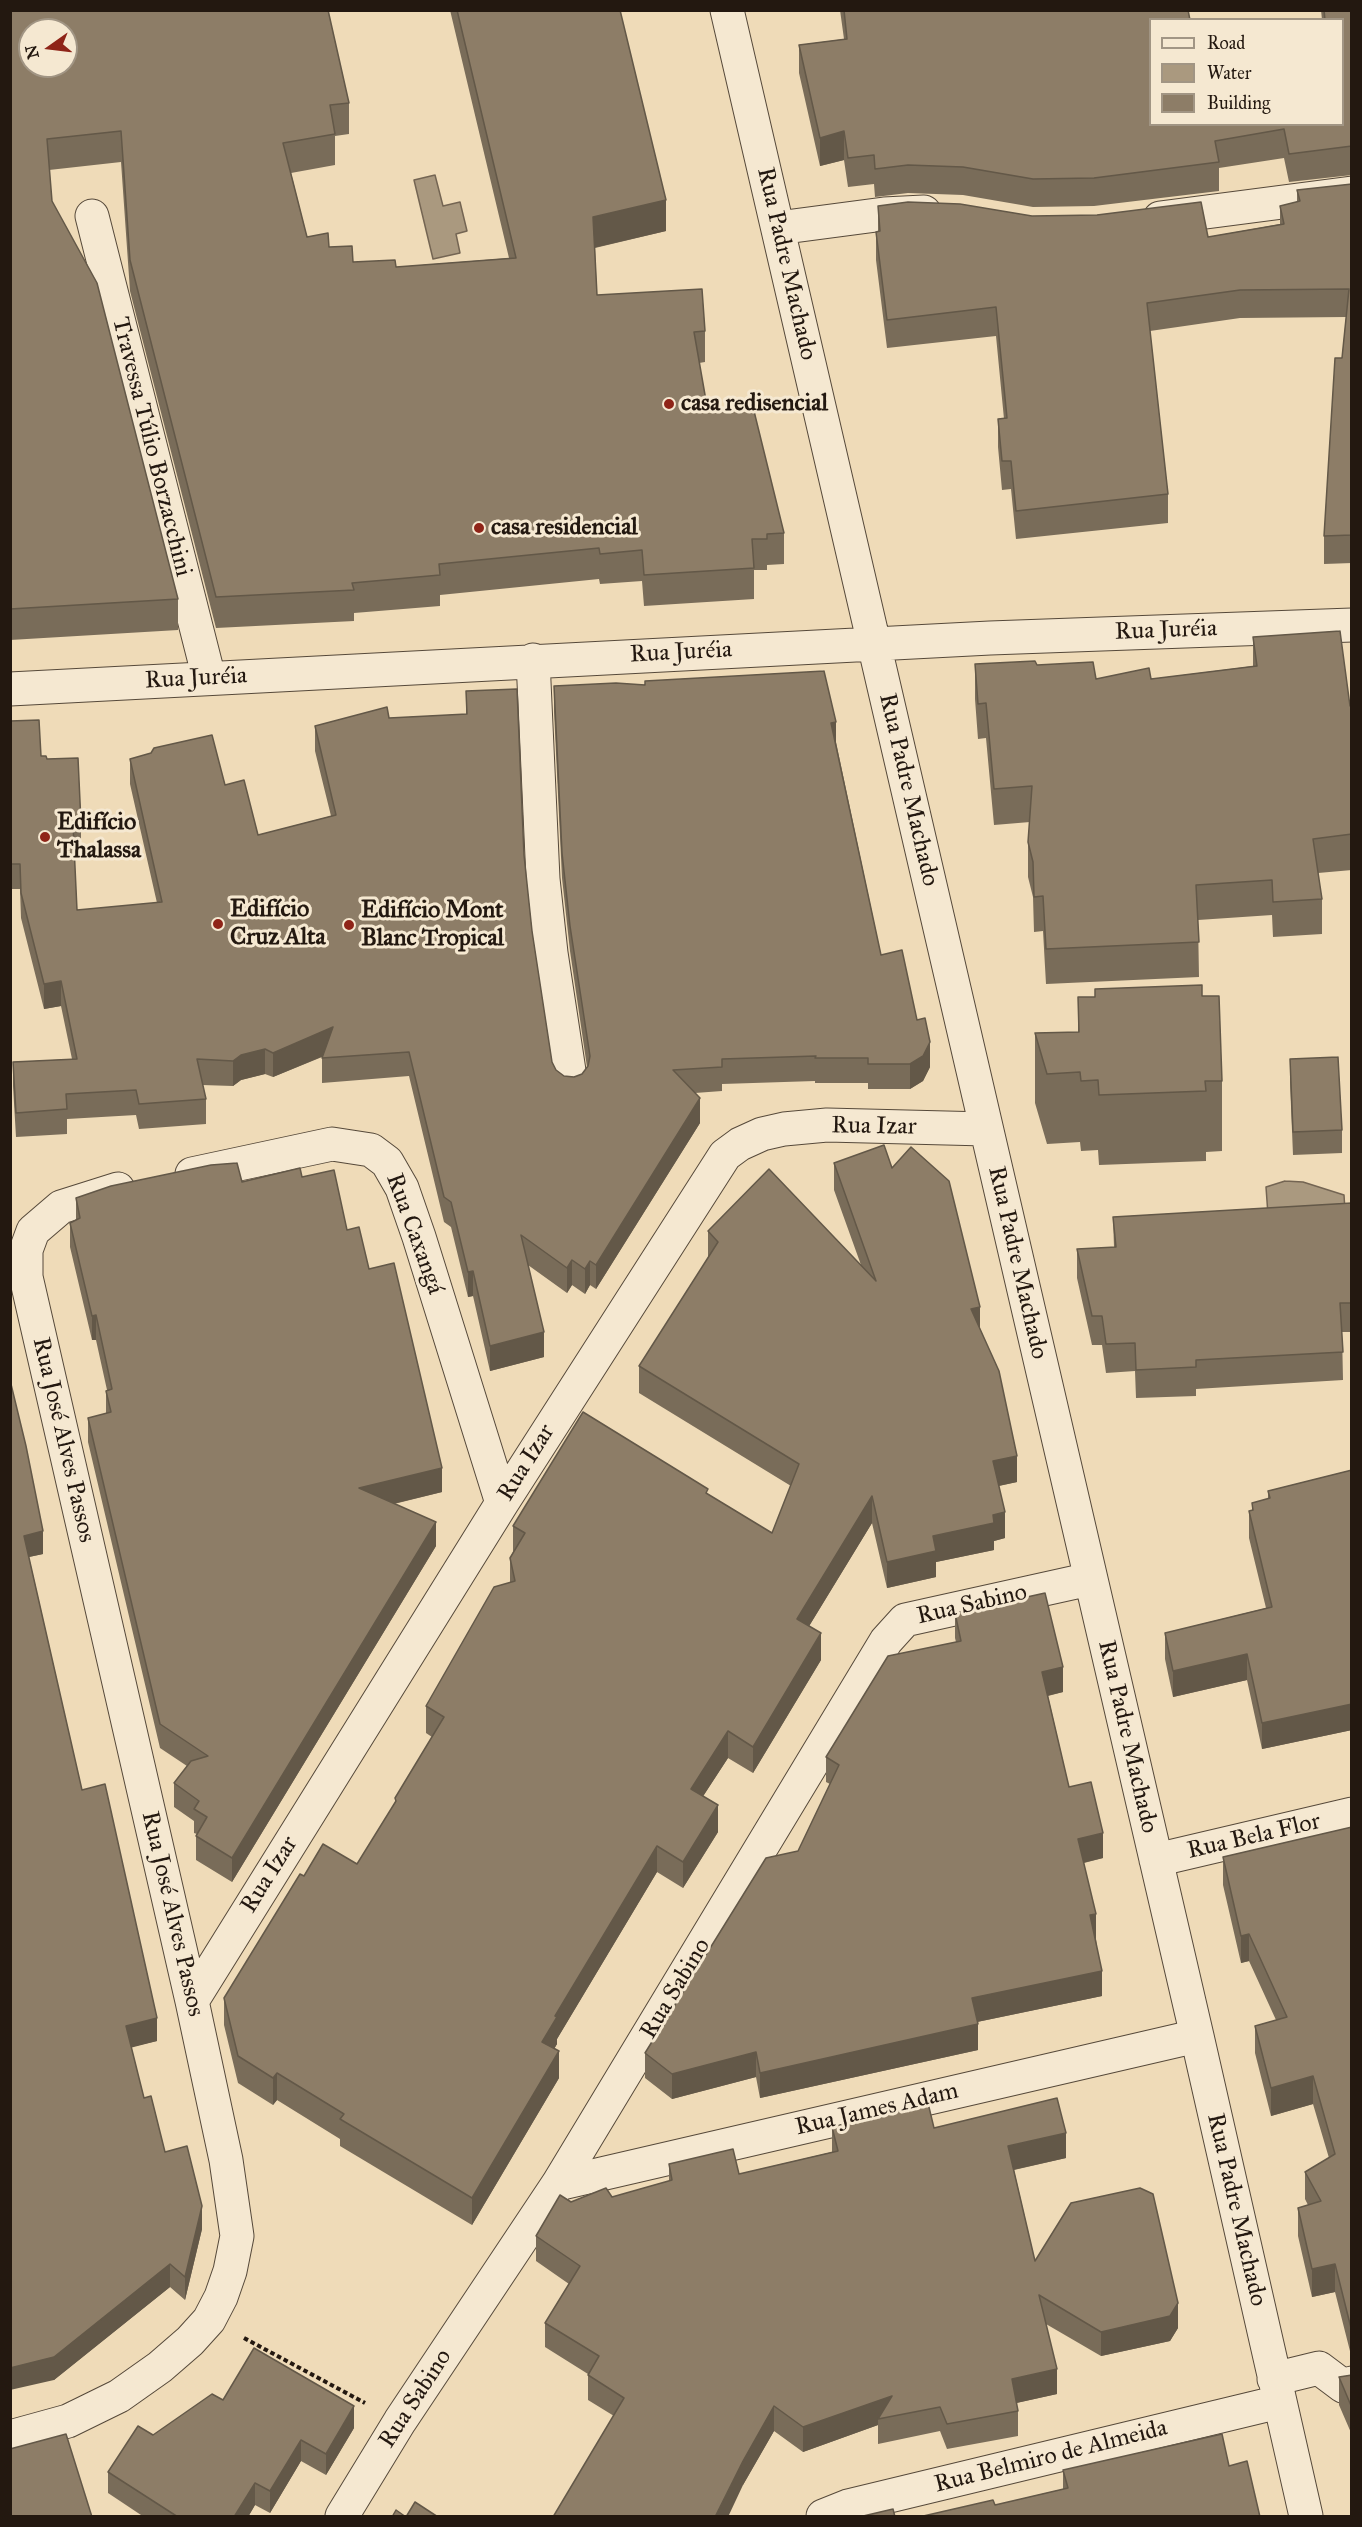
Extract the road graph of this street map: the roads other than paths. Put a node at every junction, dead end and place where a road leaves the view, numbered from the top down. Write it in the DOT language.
graph roads {
  1 [pos="727,10"];
  2 [pos="1352,194"];
  3 [pos="952,213"];
  4 [pos="92,216"];
  5 [pos="1128,222"];
  6 [pos="778,228"];
  7 [pos="1352,625"];
  8 [pos="874,644"];
  9 [pos="533,660"];
  10 [pos="209,678"];
  11 [pos="10,689"];
  12 [pos="571,1084"];
  13 [pos="986,1129"];
  14 [pos="26,1277"];
  15 [pos="502,1503"];
  16 [pos="1090,1579"];
  17 [pos="1352,1814"];
  18 [pos="1156,1860"];
  19 [pos="192,2001"];
  20 [pos="1197,2036"];
  21 [pos="558,2184"];
  22 [pos="1352,2383"];
  23 [pos="1277,2390"];
  24 [pos="10,2438"];
  25 [pos="342,2517"];
  26 [pos="823,2517"];
  27 [pos="1305,2517"];
  1 -- 6 [label="street, Rua Padre Machado"];
  2 -- 5 [label="street"];
  3 -- 6 [label="street"];
  4 -- 10 [label="street, Travessa Túlio Borzacchini"];
  6 -- 8 [label="street, Rua Padre Machado"];
  7 -- 8 [label="street, Rua Juréia"];
  8 -- 9 [label="street, Rua Juréia"];
  8 -- 13 [label="street, Rua Padre Machado"];
  9 -- 10 [label="street, Rua Juréia"];
  9 -- 12 [label="street"];
  10 -- 11 [label="street, Rua Juréia"];
  13 -- 15 [label="street, Rua Izar"];
  13 -- 16 [label="street, Rua Padre Machado"];
  14 -- 15 [label="street, Rua Caxangá"];
  14 -- 19 [label="street, Rua José Alves Passos"];
  15 -- 19 [label="street, Rua Izar"];
  16 -- 18 [label="street, Rua Padre Machado"];
  16 -- 21 [label="street, Rua Sabino"];
  17 -- 18 [label="street, Rua Bela Flor"];
  18 -- 20 [label="street, Rua Padre Machado"];
  19 -- 24 [label="street, Rua José Alves Passos"];
  20 -- 21 [label="street, Rua James Adam"];
  20 -- 23 [label="street, Rua Padre Machado"];
  21 -- 25 [label="street, Rua Sabino"];
  22 -- 23 [label="street, Rua Belmiro de Almeida"];
  23 -- 26 [label="street, Rua Belmiro de Almeida"];
  23 -- 27 [label="street, Rua Padre Machado"];
}
